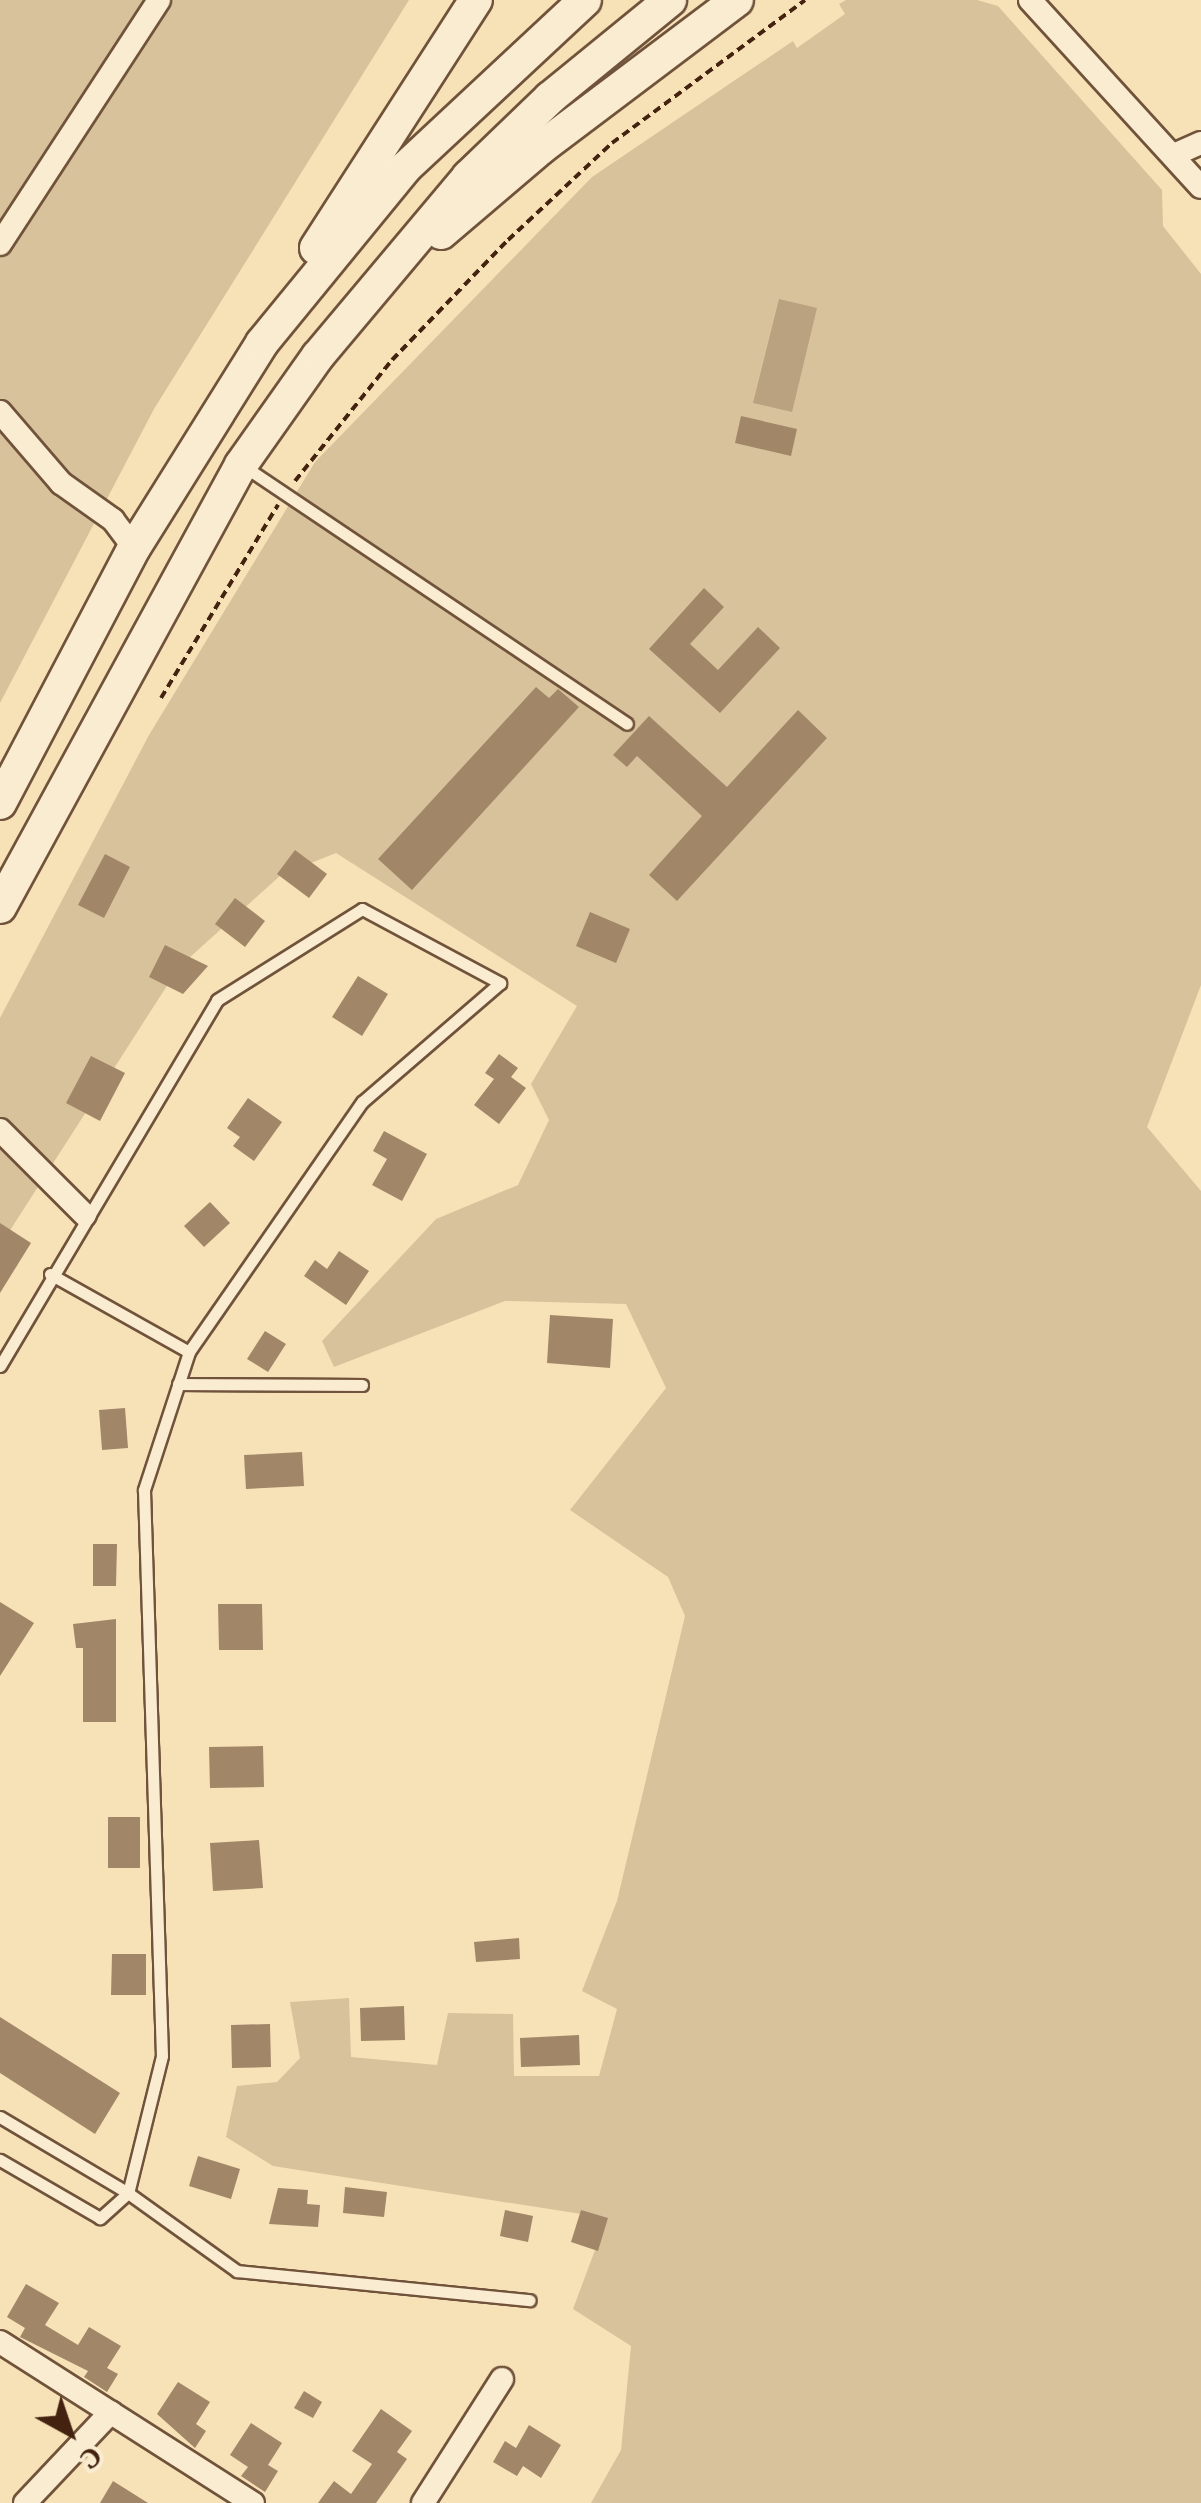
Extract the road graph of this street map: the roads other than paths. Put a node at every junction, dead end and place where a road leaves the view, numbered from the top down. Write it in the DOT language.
graph roads {
  1 [pos="159,0"];
  2 [pos="476,0"];
  3 [pos="584,0"];
  4 [pos="670,0"];
  5 [pos="736,0"];
  6 [pos="1030,0"];
  7 [pos="1201,144"];
  8 [pos="1176,154"];
  9 [pos="1201,187"];
  10 [pos="0,244"];
  11 [pos="262,342"];
  12 [pos="318,356"];
  13 [pos="0,412"];
  14 [pos="241,465"];
  15 [pos="134,548"];
  16 [pos="627,724"];
  17 [pos="0,803"];
  18 [pos="0,907"];
  19 [pos="0,1130"];
  20 [pos="85,1215"];
  21 [pos="50,1274"];
  22 [pos="188,1352"];
  23 [pos="0,1366"];
  24 [pos="178,1384"];
  25 [pos="362,1385"];
  26 [pos="0,2117"];
  27 [pos="0,2160"];
  28 [pos="128,2193"];
  29 [pos="530,2300"];
  30 [pos="0,2342"];
  31 [pos="502,2379"];
  32 [pos="111,2412"];
  33 [pos="25,2503"];
  34 [pos="253,2503"];
  35 [pos="423,2503"];
  1 -- 10 [label="street"];
  2 -- 11 [label="main road"];
  3 -- 11 [label="main road"];
  4 -- 12 [label="main road"];
  5 -- 12 [label="main road"];
  6 -- 8 [label="street"];
  7 -- 8 [label="street"];
  8 -- 9 [label="street"];
  11 -- 15 [label="main road"];
  12 -- 14 [label="main road"];
  13 -- 15 [label="street"];
  14 -- 16 [label="lane"];
  14 -- 18 [label="main road"];
  15 -- 17 [label="main road"];
  19 -- 20 [label="street"];
  20 -- 21 [label="lane"];
  20 -- 22 [label="lane"];
  21 -- 22 [label="lane"];
  21 -- 23 [label="lane"];
  22 -- 24 [label="lane"];
  24 -- 25 [label="lane"];
  24 -- 28 [label="lane"];
  26 -- 28 [label="lane"];
  27 -- 28 [label="lane"];
  28 -- 29 [label="lane"];
  30 -- 32 [label="street"];
  31 -- 35 [label="street"];
  32 -- 33 [label="street"];
  32 -- 34 [label="street"];
}
